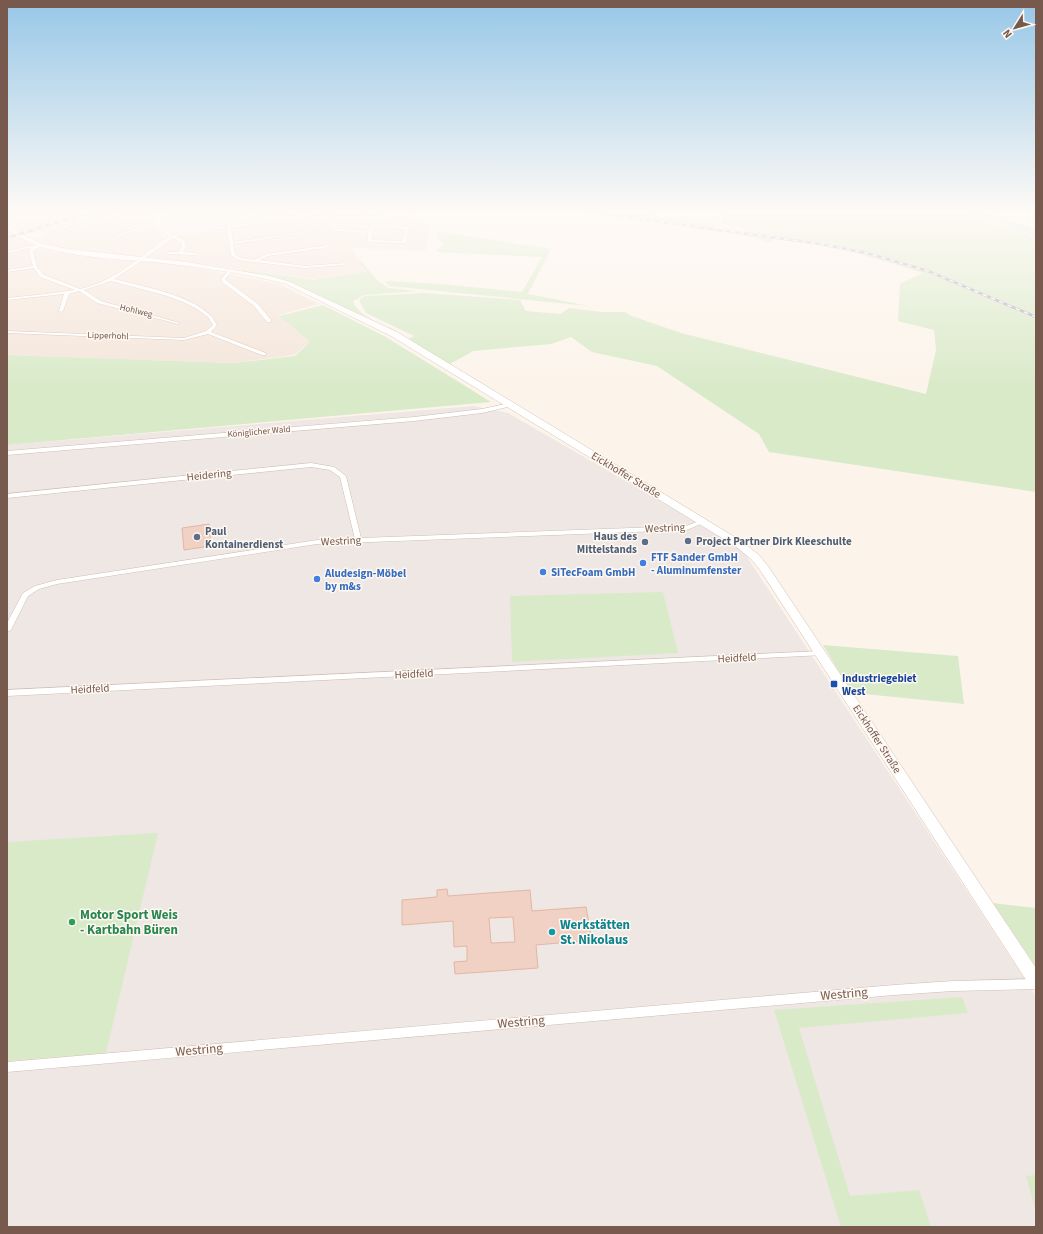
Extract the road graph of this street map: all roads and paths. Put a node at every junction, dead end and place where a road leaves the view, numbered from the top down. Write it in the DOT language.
graph roads {
  1 [pos="37,270"];
  2 [pos="124,270"];
  3 [pos="219,270"];
  4 [pos="230,271"];
  5 [pos="110,279"];
  6 [pos="80,290"];
  7 [pos="67,292"];
  8 [pos="7,298"];
  9 [pos="61,311"];
  10 [pos="269,321"];
  11 [pos="178,323"];
  12 [pos="7,332"];
  13 [pos="208,332"];
  14 [pos="264,354"];
  15 [pos="510,405"];
  16 [pos="7,453"];
  17 [pos="7,496"];
  18 [pos="702,522"];
  19 [pos="358,540"];
  20 [pos="7,630"];
  21 [pos="820,653"];
  22 [pos="7,693"];
  23 [pos="1036,982"];
  24 [pos="7,1067"];
  1 -- 6 [label="street, Hohlweg"];
  2 -- 5 [label="street"];
  3 -- 4 [label="main road, Eickhoffer Straße"];
  4 -- 10 [label="street"];
  4 -- 15 [label="main road, Eickhoffer Straße"];
  5 -- 6 [label="street"];
  5 -- 13 [label="street"];
  6 -- 7 [label="street"];
  6 -- 11 [label="street, Hohlweg"];
  7 -- 8 [label="street"];
  7 -- 9 [label="street"];
  12 -- 13 [label="street, Lipperhohl"];
  13 -- 14 [label="street"];
  15 -- 16 [label="street, Königlicher Wald"];
  15 -- 18 [label="main road, Eickhoffer Straße"];
  17 -- 19 [label="street, Heidering"];
  18 -- 19 [label="street, Westring"];
  18 -- 21 [label="main road, Eickhoffer Straße"];
  19 -- 20 [label="street, Westring"];
  21 -- 22 [label="street, Heidfeld"];
  21 -- 23 [label="main road, Eickhoffer Straße"];
  23 -- 24 [label="street, Westring"];
}
